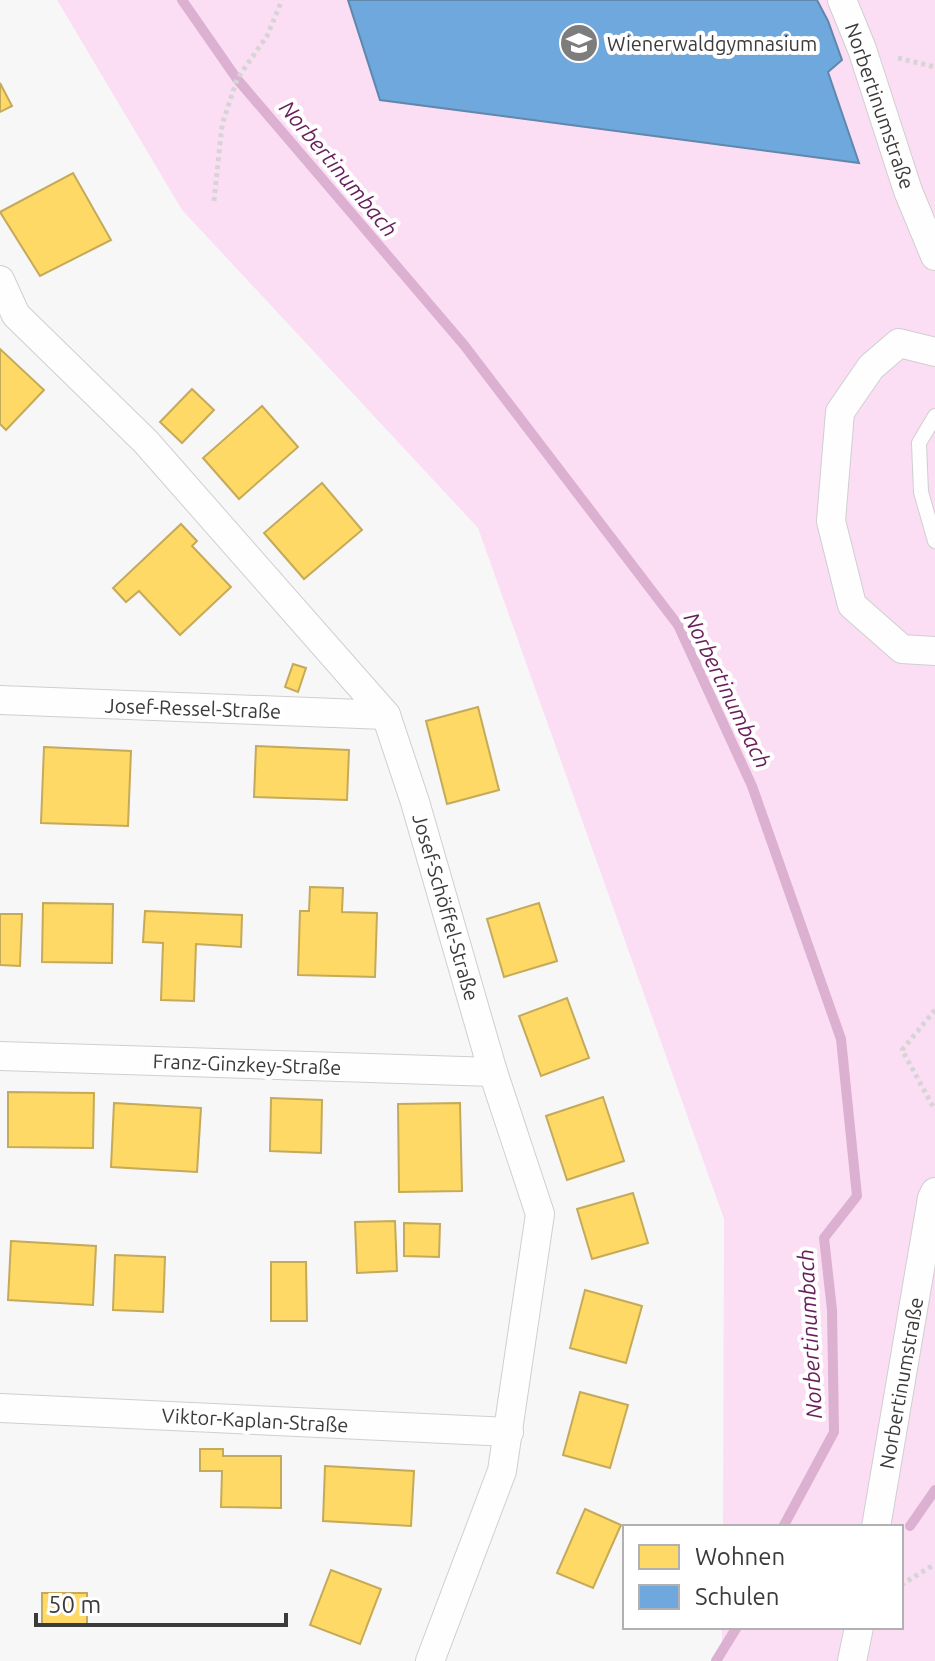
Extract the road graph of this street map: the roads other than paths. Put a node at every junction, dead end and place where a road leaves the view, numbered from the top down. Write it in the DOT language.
graph roads {
  1 [pos="842,0"];
  2 [pos="935,256"];
  3 [pos="0,280"];
  4 [pos="8,316"];
  5 [pos="935,331"];
  6 [pos="899,343"];
  7 [pos="935,352"];
  8 [pos="935,416"];
  9 [pos="935,541"];
  10 [pos="935,651"];
  11 [pos="0,700"];
  12 [pos="386,715"];
  13 [pos="0,1056"];
  14 [pos="493,1072"];
  15 [pos="935,1192"];
  16 [pos="0,1408"];
  17 [pos="509,1432"];
  18 [pos="876,1525"];
  19 [pos="859,1629"];
  20 [pos="430,1661"];
  21 [pos="852,1661"];
  1 -- 2 [label="street, Norbertinumstraße"];
  3 -- 4 [label="street, Josef-Schöffel-Straße"];
  4 -- 12 [label="street, Josef-Schöffel-Straße"];
  5 -- 6 [label="street"];
  6 -- 7 [label="street"];
  6 -- 10 [label="street"];
  8 -- 9 [label="lane"];
  11 -- 12 [label="street, Josef-Ressel-Straße"];
  12 -- 14 [label="street, Josef-Schöffel-Straße"];
  13 -- 14 [label="street, Franz-Ginzkey-Straße"];
  14 -- 17 [label="street, Josef-Schöffel-Straße"];
  15 -- 18 [label="street, Norbertinumstraße"];
  16 -- 17 [label="street, Viktor-Kaplan-Straße"];
  17 -- 20 [label="street, Josef-Schöffel-Straße"];
  19 -- 21 [label="street"];
}
